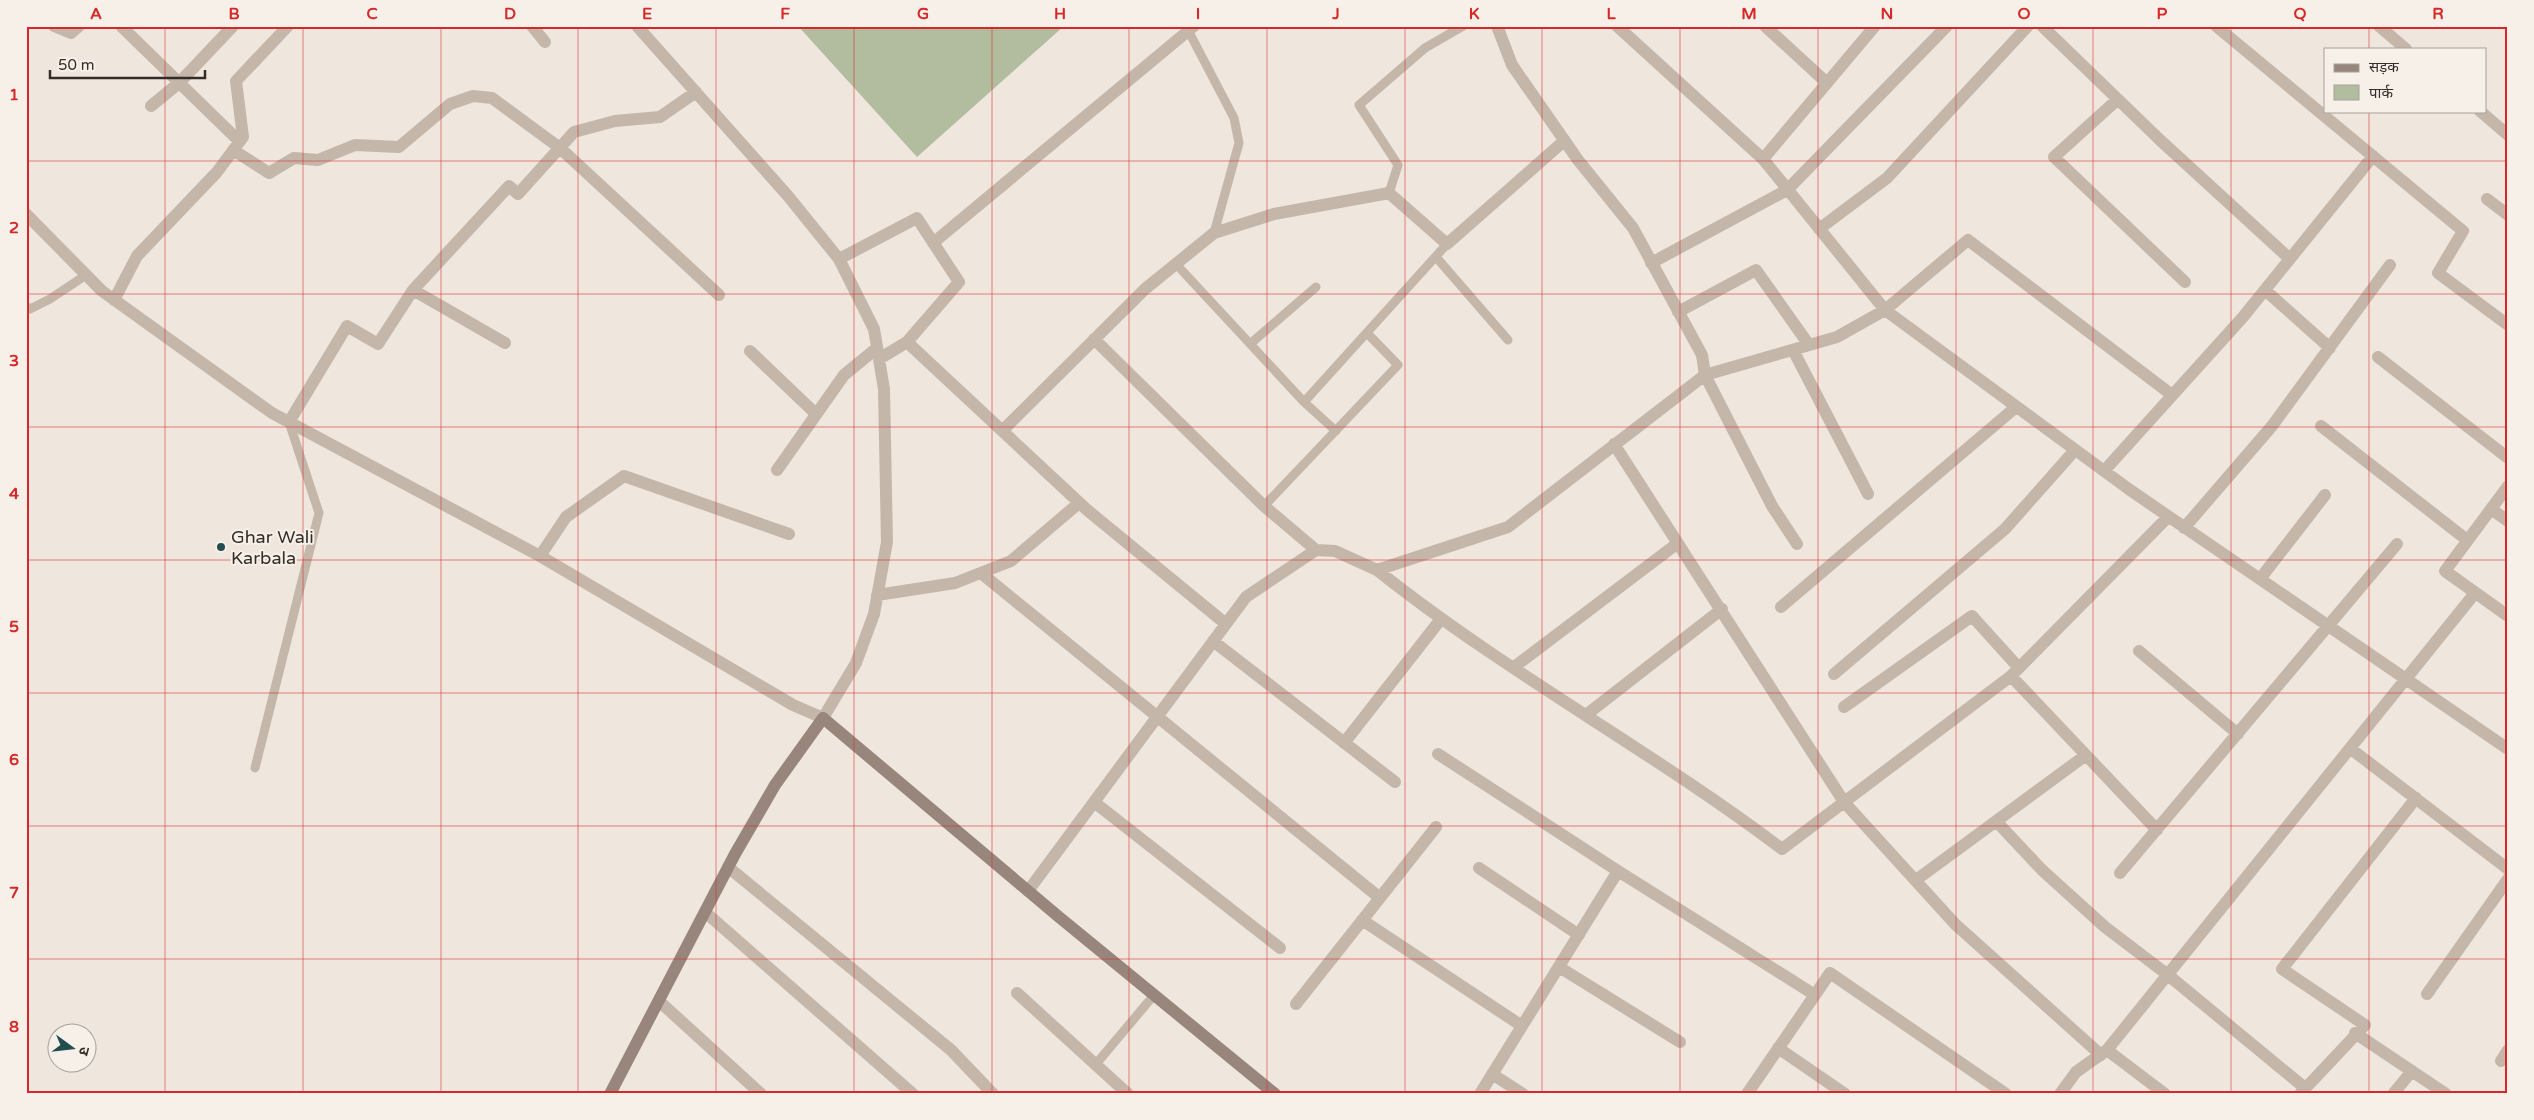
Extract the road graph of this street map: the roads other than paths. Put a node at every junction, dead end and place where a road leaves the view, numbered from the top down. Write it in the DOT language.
graph roads {
  1 [pos="54,26"];
  2 [pos="80,26"];
  3 [pos="121,26"];
  4 [pos="233,26"];
  5 [pos="288,26"];
  6 [pos="532,26"];
  7 [pos="637,26"];
  8 [pos="1463,26"];
  9 [pos="1497,26"];
  10 [pos="1617,26"];
  11 [pos="1765,26"];
  12 [pos="1875,26"];
  13 [pos="1947,26"];
  14 [pos="2028,26"];
  15 [pos="2042,26"];
  16 [pos="2216,26"];
  17 [pos="2379,26"];
  18 [pos="1192,29"];
  19 [pos="545,42"];
  20 [pos="2405,48"];
  21 [pos="179,82"];
  22 [pos="1827,83"];
  23 [pos="696,92"];
  24 [pos="2117,100"];
  25 [pos="151,106"];
  26 [pos="2481,112"];
  27 [pos="2508,135"];
  28 [pos="1564,141"];
  29 [pos="236,145"];
  30 [pos="560,148"];
  31 [pos="2373,156"];
  32 [pos="1763,159"];
  33 [pos="1788,190"];
  34 [pos="1388,193"];
  35 [pos="2487,199"];
  36 [pos="26,214"];
  37 [pos="2508,215"];
  38 [pos="1819,229"];
  39 [pos="1214,233"];
  40 [pos="933,243"];
  41 [pos="1447,244"];
  42 [pos="1436,257"];
  43 [pos="2290,258"];
  44 [pos="839,259"];
  45 [pos="1652,263"];
  46 [pos="1176,264"];
  47 [pos="2390,266"];
  48 [pos="86,275"];
  49 [pos="2185,282"];
  50 [pos="1316,287"];
  51 [pos="413,290"];
  52 [pos="2264,290"];
  53 [pos="719,296"];
  54 [pos="114,300"];
  55 [pos="27,309"];
  56 [pos="1884,310"];
  57 [pos="1678,312"];
  58 [pos="2508,325"];
  59 [pos="1367,333"];
  60 [pos="1094,340"];
  61 [pos="1508,340"];
  62 [pos="906,342"];
  63 [pos="505,343"];
  64 [pos="1250,344"];
  65 [pos="1809,345"];
  66 [pos="2330,348"];
  67 [pos="1793,350"];
  68 [pos="750,351"];
  69 [pos="878,354"];
  70 [pos="2378,357"];
  71 [pos="1705,375"];
  72 [pos="2172,395"];
  73 [pos="1304,402"];
  74 [pos="2016,407"];
  75 [pos="816,414"];
  76 [pos="289,422"];
  77 [pos="2321,426"];
  78 [pos="1002,431"];
  79 [pos="1336,431"];
  80 [pos="1614,444"];
  81 [pos="2075,450"];
  82 [pos="2508,458"];
  83 [pos="777,470"];
  84 [pos="2104,471"];
  85 [pos="2508,486"];
  86 [pos="1868,494"];
  87 [pos="2325,495"];
  88 [pos="1079,503"];
  89 [pos="1264,506"];
  90 [pos="2491,509"];
  91 [pos="2168,516"];
  92 [pos="2508,521"];
  93 [pos="2184,528"];
  94 [pos="790,534"];
  95 [pos="2467,540"];
  96 [pos="1678,542"];
  97 [pos="1797,544"];
  98 [pos="2397,544"];
  99 [pos="1316,550"];
  100 [pos="540,556"];
  101 [pos="1377,570"];
  102 [pos="980,573"];
  103 [pos="2260,579"];
  104 [pos="2475,593"];
  105 [pos="878,595"];
  106 [pos="1781,608"];
  107 [pos="1722,609"];
  108 [pos="2508,616"];
  109 [pos="1441,619"];
  110 [pos="1226,624"];
  111 [pos="2329,627"];
  112 [pos="1213,641"];
  113 [pos="2139,651"];
  114 [pos="1514,667"];
  115 [pos="2015,672"];
  116 [pos="1834,674"];
  117 [pos="2407,680"];
  118 [pos="1844,707"];
  119 [pos="1586,715"];
  120 [pos="823,718"];
  121 [pos="1157,718"];
  122 [pos="2238,734"];
  123 [pos="1344,743"];
  124 [pos="2351,749"];
  125 [pos="2508,749"];
  126 [pos="1438,754"];
  127 [pos="2086,755"];
  128 [pos="255,768"];
  129 [pos="1395,782"];
  130 [pos="2416,798"];
  131 [pos="1094,802"];
  132 [pos="1844,802"];
  133 [pos="1996,821"];
  134 [pos="1436,826"];
  135 [pos="2156,830"];
  136 [pos="728,867"];
  137 [pos="1479,868"];
  138 [pos="2508,869"];
  139 [pos="1618,871"];
  140 [pos="2120,873"];
  141 [pos="2508,879"];
  142 [pos="1916,880"];
  143 [pos="1028,891"];
  144 [pos="1380,898"];
  145 [pos="705,912"];
  146 [pos="1362,920"];
  147 [pos="1579,935"];
  148 [pos="1280,948"];
  149 [pos="1558,967"];
  150 [pos="2168,975"];
  151 [pos="1017,993"];
  152 [pos="2428,994"];
  153 [pos="1154,995"];
  154 [pos="1815,995"];
  155 [pos="659,1001"];
  156 [pos="1296,1004"];
  157 [pos="1522,1026"];
  158 [pos="2355,1033"];
  159 [pos="1680,1042"];
  160 [pos="1778,1048"];
  161 [pos="2508,1050"];
  162 [pos="2104,1052"];
  163 [pos="2500,1061"];
  164 [pos="1096,1064"];
  165 [pos="2412,1072"];
  166 [pos="1492,1074"];
  167 [pos="2302,1091"];
  168 [pos="610,1094"];
  169 [pos="760,1094"];
  170 [pos="913,1094"];
  171 [pos="993,1094"];
  172 [pos="1128,1094"];
  173 [pos="1276,1094"];
  174 [pos="1480,1094"];
  175 [pos="1523,1094"];
  176 [pos="1746,1094"];
  177 [pos="1844,1094"];
  178 [pos="2006,1094"];
  179 [pos="2060,1094"];
  180 [pos="2165,1094"];
  181 [pos="2393,1094"];
  182 [pos="2446,1094"];
  1 -- 2 [label="street"];
  3 -- 21 [label="street"];
  4 -- 21 [label="street"];
  5 -- 29 [label="street"];
  6 -- 19 [label="street"];
  7 -- 23 [label="street"];
  8 -- 34 [label="lane"];
  9 -- 28 [label="street"];
  10 -- 32 [label="street"];
  11 -- 22 [label="street"];
  12 -- 22 [label="street"];
  13 -- 33 [label="street"];
  14 -- 38 [label="street"];
  15 -- 24 [label="street"];
  16 -- 31 [label="street"];
  17 -- 20 [label="street"];
  18 -- 39 [label="lane"];
  18 -- 40 [label="street"];
  21 -- 25 [label="street"];
  21 -- 29 [label="street"];
  22 -- 32 [label="street"];
  23 -- 30 [label="street"];
  23 -- 44 [label="street"];
  24 -- 43 [label="street"];
  24 -- 49 [label="street"];
  26 -- 27 [label="street"];
  28 -- 41 [label="street"];
  28 -- 45 [label="street"];
  29 -- 30 [label="street"];
  29 -- 54 [label="street"];
  30 -- 51 [label="street"];
  30 -- 53 [label="street"];
  31 -- 43 [label="street"];
  31 -- 58 [label="street"];
  32 -- 33 [label="street"];
  33 -- 38 [label="street"];
  33 -- 45 [label="street"];
  34 -- 39 [label="street"];
  34 -- 41 [label="street"];
  35 -- 37 [label="street"];
  36 -- 48 [label="street"];
  38 -- 56 [label="street"];
  39 -- 46 [label="street"];
  40 -- 44 [label="street"];
  40 -- 62 [label="street"];
  41 -- 42 [label="lane"];
  42 -- 59 [label="lane"];
  42 -- 61 [label="lane"];
  43 -- 52 [label="street"];
  44 -- 69 [label="street"];
  45 -- 57 [label="street"];
  46 -- 60 [label="street"];
  46 -- 64 [label="lane"];
  47 -- 66 [label="street"];
  48 -- 54 [label="street"];
  48 -- 55 [label="lane"];
  50 -- 64 [label="lane"];
  51 -- 63 [label="street"];
  51 -- 76 [label="street"];
  52 -- 66 [label="street"];
  52 -- 72 [label="street"];
  54 -- 76 [label="street"];
  56 -- 65 [label="street"];
  56 -- 72 [label="street"];
  56 -- 74 [label="street"];
  57 -- 65 [label="street"];
  57 -- 71 [label="street"];
  59 -- 73 [label="lane"];
  59 -- 79 [label="lane"];
  60 -- 78 [label="street"];
  60 -- 89 [label="street"];
  62 -- 69 [label="street"];
  62 -- 78 [label="street"];
  64 -- 73 [label="lane"];
  65 -- 67 [label="street"];
  66 -- 93 [label="street"];
  67 -- 71 [label="street"];
  67 -- 86 [label="street"];
  68 -- 75 [label="street"];
  69 -- 75 [label="street"];
  69 -- 105 [label="street"];
  70 -- 82 [label="street"];
  71 -- 80 [label="street"];
  71 -- 97 [label="street"];
  72 -- 84 [label="street"];
  73 -- 79 [label="lane"];
  74 -- 81 [label="street"];
  74 -- 106 [label="street"];
  75 -- 83 [label="street"];
  76 -- 100 [label="street"];
  76 -- 128 [label="lane"];
  77 -- 95 [label="street"];
  78 -- 88 [label="street"];
  79 -- 89 [label="lane"];
  80 -- 96 [label="street"];
  80 -- 101 [label="street"];
  81 -- 84 [label="street"];
  81 -- 116 [label="street"];
  84 -- 91 [label="street"];
  85 -- 90 [label="street"];
  87 -- 103 [label="street"];
  88 -- 102 [label="street"];
  88 -- 110 [label="street"];
  89 -- 99 [label="street"];
  90 -- 92 [label="street"];
  90 -- 95 [label="street"];
  91 -- 93 [label="street"];
  91 -- 115 [label="street"];
  93 -- 103 [label="street"];
  94 -- 100 [label="street"];
  95 -- 104 [label="street"];
  96 -- 107 [label="street"];
  96 -- 114 [label="street"];
  98 -- 111 [label="street"];
  99 -- 101 [label="street"];
  99 -- 110 [label="street"];
  100 -- 120 [label="street"];
  101 -- 109 [label="street"];
  102 -- 105 [label="street"];
  102 -- 121 [label="street"];
  103 -- 111 [label="street"];
  104 -- 108 [label="street"];
  104 -- 117 [label="street"];
  105 -- 120 [label="street"];
  107 -- 119 [label="street"];
  107 -- 132 [label="street"];
  109 -- 114 [label="street"];
  109 -- 123 [label="street"];
  110 -- 112 [label="street"];
  111 -- 117 [label="street"];
  111 -- 122 [label="street"];
  112 -- 121 [label="street"];
  112 -- 123 [label="street"];
  113 -- 122 [label="street"];
  114 -- 119 [label="street"];
  115 -- 118 [label="street"];
  115 -- 127 [label="street"];
  115 -- 132 [label="street"];
  117 -- 124 [label="street"];
  117 -- 125 [label="street"];
  119 -- 132 [label="street"];
  120 -- 136 [label="street"];
  120 -- 143 [label="street"];
  121 -- 131 [label="street"];
  121 -- 144 [label="street"];
  122 -- 135 [label="street"];
  123 -- 129 [label="street"];
  124 -- 130 [label="street"];
  124 -- 150 [label="street"];
  126 -- 139 [label="street"];
  127 -- 133 [label="street"];
  127 -- 135 [label="street"];
  130 -- 138 [label="street"];
  130 -- 158 [label="street"];
  131 -- 143 [label="street"];
  131 -- 148 [label="street"];
  132 -- 142 [label="street"];
  133 -- 142 [label="street"];
  133 -- 150 [label="street"];
  134 -- 144 [label="street"];
  135 -- 140 [label="street"];
  136 -- 145 [label="street"];
  136 -- 171 [label="street"];
  137 -- 147 [label="street"];
  139 -- 147 [label="street"];
  139 -- 154 [label="street"];
  141 -- 152 [label="street"];
  142 -- 162 [label="street"];
  143 -- 153 [label="street"];
  144 -- 146 [label="street"];
  145 -- 155 [label="street"];
  145 -- 170 [label="street"];
  146 -- 156 [label="street"];
  146 -- 157 [label="street"];
  147 -- 149 [label="street"];
  149 -- 157 [label="street"];
  149 -- 159 [label="street"];
  150 -- 162 [label="street"];
  150 -- 167 [label="street"];
  151 -- 164 [label="street"];
  153 -- 164 [label="lane"];
  153 -- 173 [label="street"];
  154 -- 160 [label="street"];
  154 -- 178 [label="street"];
  155 -- 168 [label="street"];
  155 -- 169 [label="street"];
  157 -- 166 [label="street"];
  158 -- 165 [label="street"];
  158 -- 167 [label="street"];
  160 -- 176 [label="street"];
  160 -- 177 [label="street"];
  161 -- 163 [label="street"];
  162 -- 179 [label="street"];
  162 -- 180 [label="street"];
  164 -- 172 [label="street"];
  165 -- 181 [label="street"];
  165 -- 182 [label="street"];
  166 -- 174 [label="street"];
  166 -- 175 [label="street"];
}
